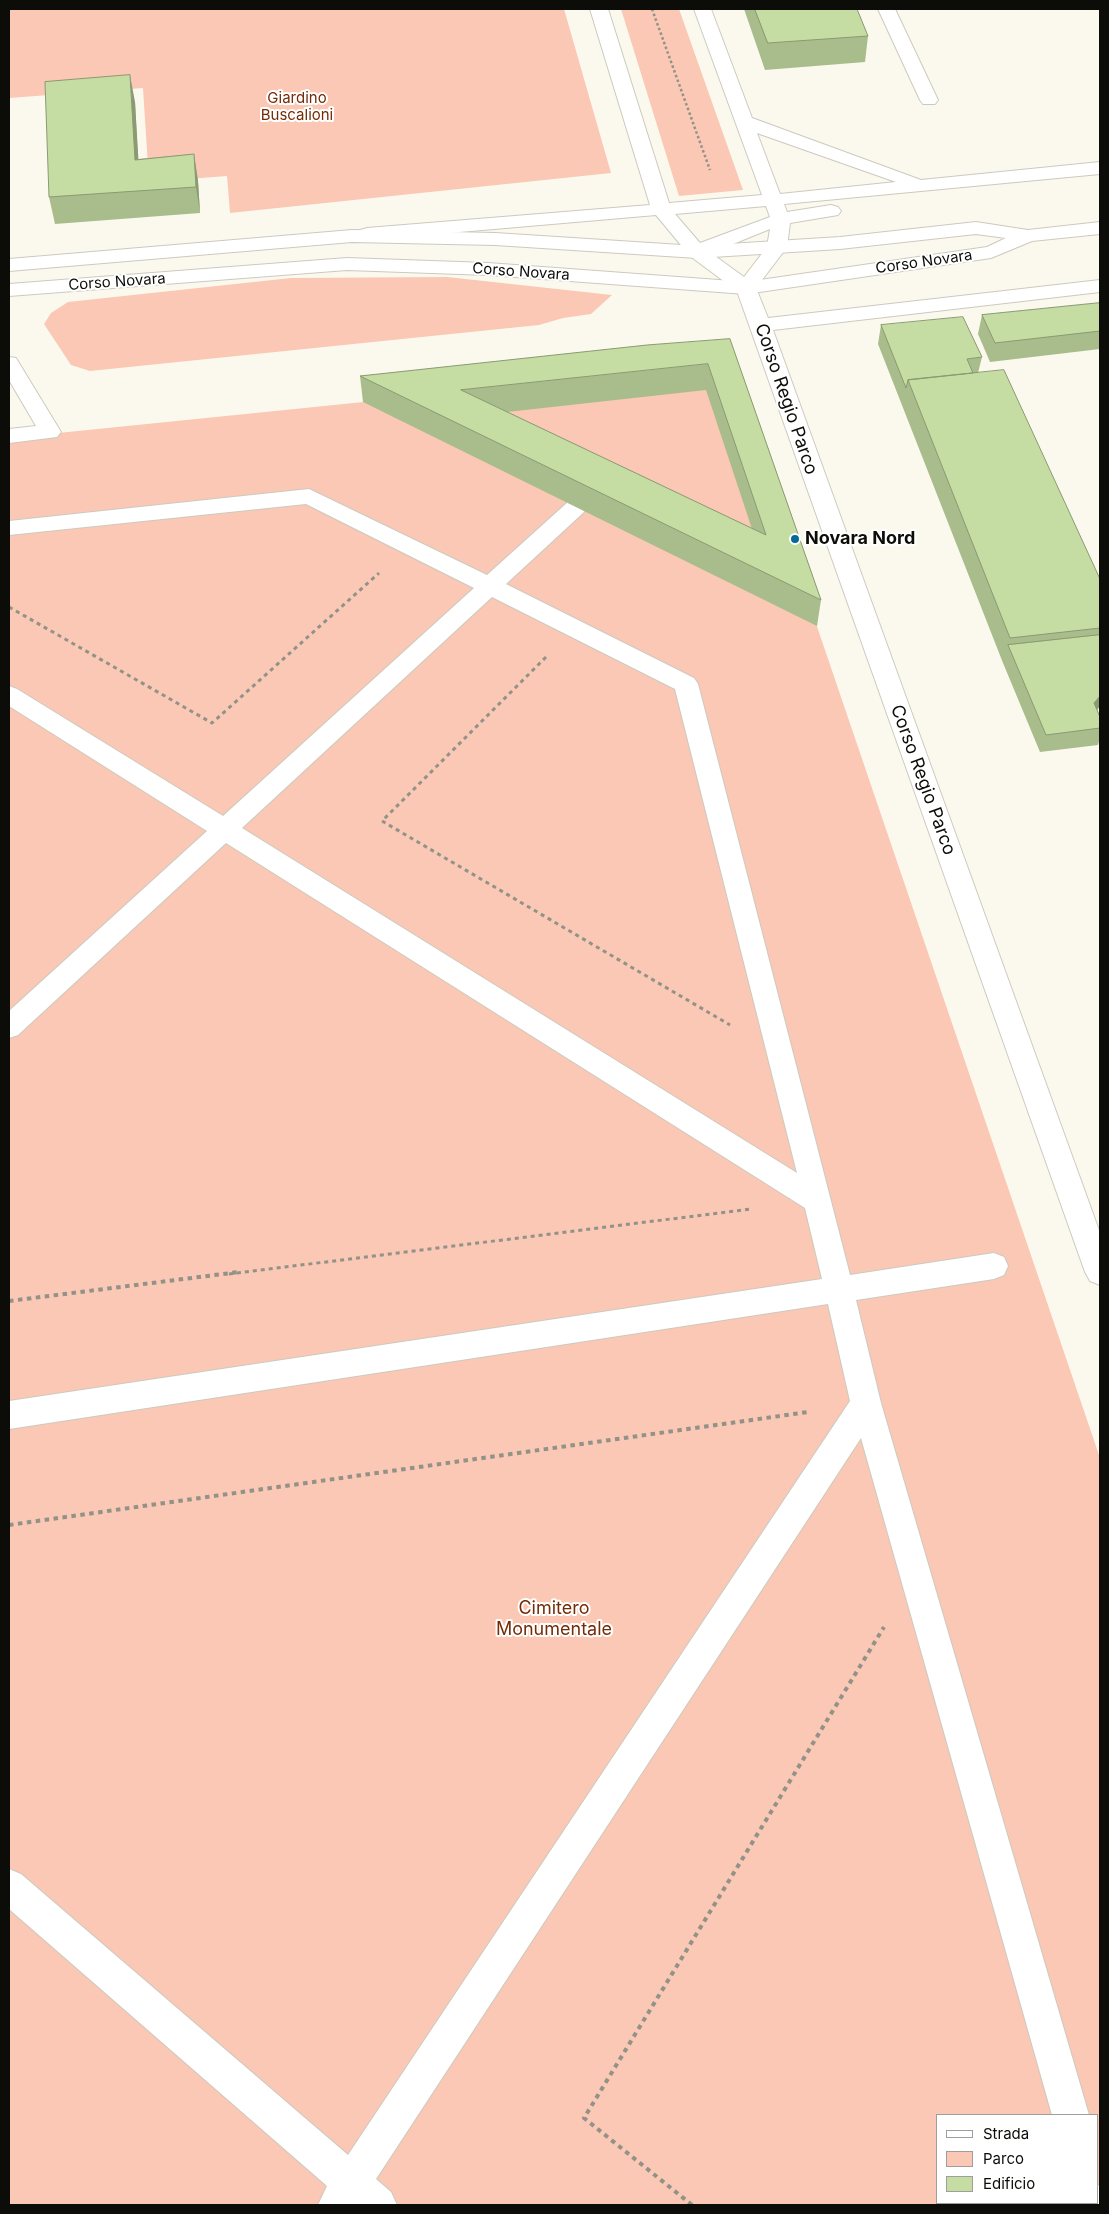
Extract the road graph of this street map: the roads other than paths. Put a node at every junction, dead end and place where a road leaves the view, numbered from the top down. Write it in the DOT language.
graph roads {
  1 [pos="598,9"];
  2 [pos="702,9"];
  3 [pos="886,9"];
  4 [pos="929,100"];
  5 [pos="745,122"];
  6 [pos="1100,168"];
  7 [pos="1100,177"];
  8 [pos="922,185"];
  9 [pos="772,200"];
  10 [pos="661,209"];
  11 [pos="781,220"];
  12 [pos="1100,228"];
  13 [pos="352,236"];
  14 [pos="1028,236"];
  15 [pos="777,247"];
  16 [pos="697,252"];
  17 [pos="9,265"];
  18 [pos="1100,286"];
  19 [pos="746,288"];
  20 [pos="9,290"];
  21 [pos="761,325"];
  22 [pos="9,363"];
  23 [pos="9,436"];
  24 [pos="576,507"];
  25 [pos="9,528"];
  26 [pos="490,587"];
  27 [pos="9,695"];
  28 [pos="225,829"];
  29 [pos="9,1027"];
  30 [pos="818,1201"];
  31 [pos="994,1266"];
  32 [pos="1100,1272"];
  33 [pos="838,1291"];
  34 [pos="866,1404"];
  35 [pos="9,1415"];
  36 [pos="9,1886"];
  37 [pos="1071,2114"];
  38 [pos="356,2198"];
  1 -- 10 [label="street"];
  2 -- 5 [label="street"];
  3 -- 4 [label="street"];
  5 -- 8 [label="street, Corso Novara"];
  5 -- 9 [label="street"];
  6 -- 8 [label="street, Corso Novara"];
  7 -- 11 [label="street"];
  8 -- 9 [label="street, Corso Novara"];
  9 -- 10 [label="street, Corso Novara"];
  9 -- 11 [label="street"];
  10 -- 13 [label="street, Corso Novara"];
  10 -- 16 [label="street"];
  11 -- 15 [label="street"];
  11 -- 16 [label="street"];
  12 -- 14 [label="street, Corso Novara"];
  13 -- 16 [label="street, Corso Novara"];
  13 -- 17 [label="street, Corso Novara"];
  14 -- 15 [label="street, Corso Novara"];
  14 -- 19 [label="street, Corso Novara"];
  15 -- 16 [label="street, Corso Novara"];
  15 -- 19 [label="street"];
  16 -- 19 [label="street"];
  18 -- 21 [label="street"];
  19 -- 20 [label="street, Corso Novara"];
  19 -- 21 [label="street, Corso Regio Parco"];
  21 -- 32 [label="street, Corso Regio Parco"];
  22 -- 23 [label="street"];
  24 -- 26 [label="street"];
  25 -- 26 [label="street"];
  26 -- 28 [label="street"];
  26 -- 30 [label="street"];
  27 -- 28 [label="street"];
  28 -- 29 [label="street"];
  28 -- 30 [label="street"];
  30 -- 33 [label="street"];
  31 -- 33 [label="street"];
  33 -- 34 [label="street"];
  33 -- 35 [label="street"];
  34 -- 37 [label="street"];
  34 -- 38 [label="street"];
  36 -- 38 [label="street"];
}
